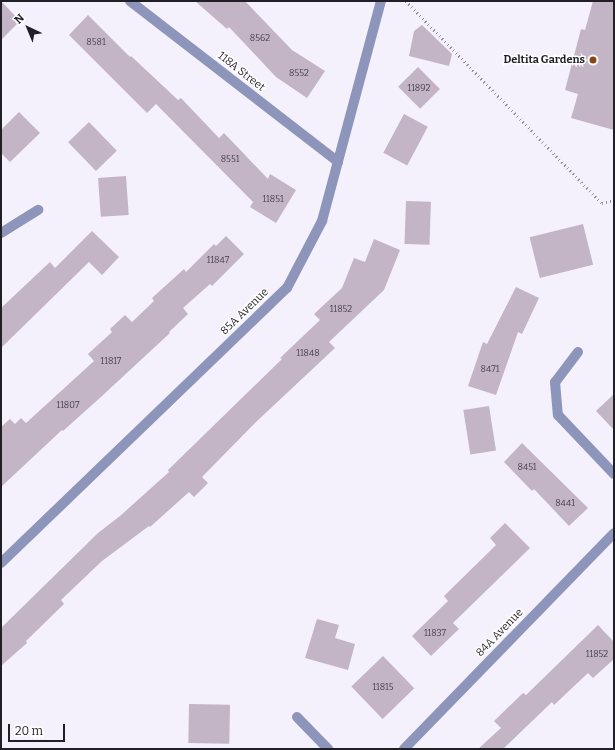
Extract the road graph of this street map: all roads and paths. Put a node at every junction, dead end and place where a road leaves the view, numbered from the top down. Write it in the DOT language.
graph roads {
  1 [pos="130,1"];
  2 [pos="381,1"];
  3 [pos="406,1"];
  4 [pos="338,162"];
  5 [pos="614,200"];
  6 [pos="38,210"];
  7 [pos="1,234"];
  8 [pos="578,352"];
  9 [pos="614,474"];
  10 [pos="614,533"];
  11 [pos="1,563"];
  12 [pos="297,717"];
  13 [pos="328,749"];
  14 [pos="404,749"];
  1 -- 4 [label="street, 118A Street"];
  2 -- 4 [label="street, 85A Avenue"];
  3 -- 5 [label="path"];
  4 -- 11 [label="street, 85A Avenue"];
  6 -- 7 [label="street"];
  8 -- 9 [label="street"];
  10 -- 14 [label="street, 84A Avenue"];
  12 -- 13 [label="street"];
}
